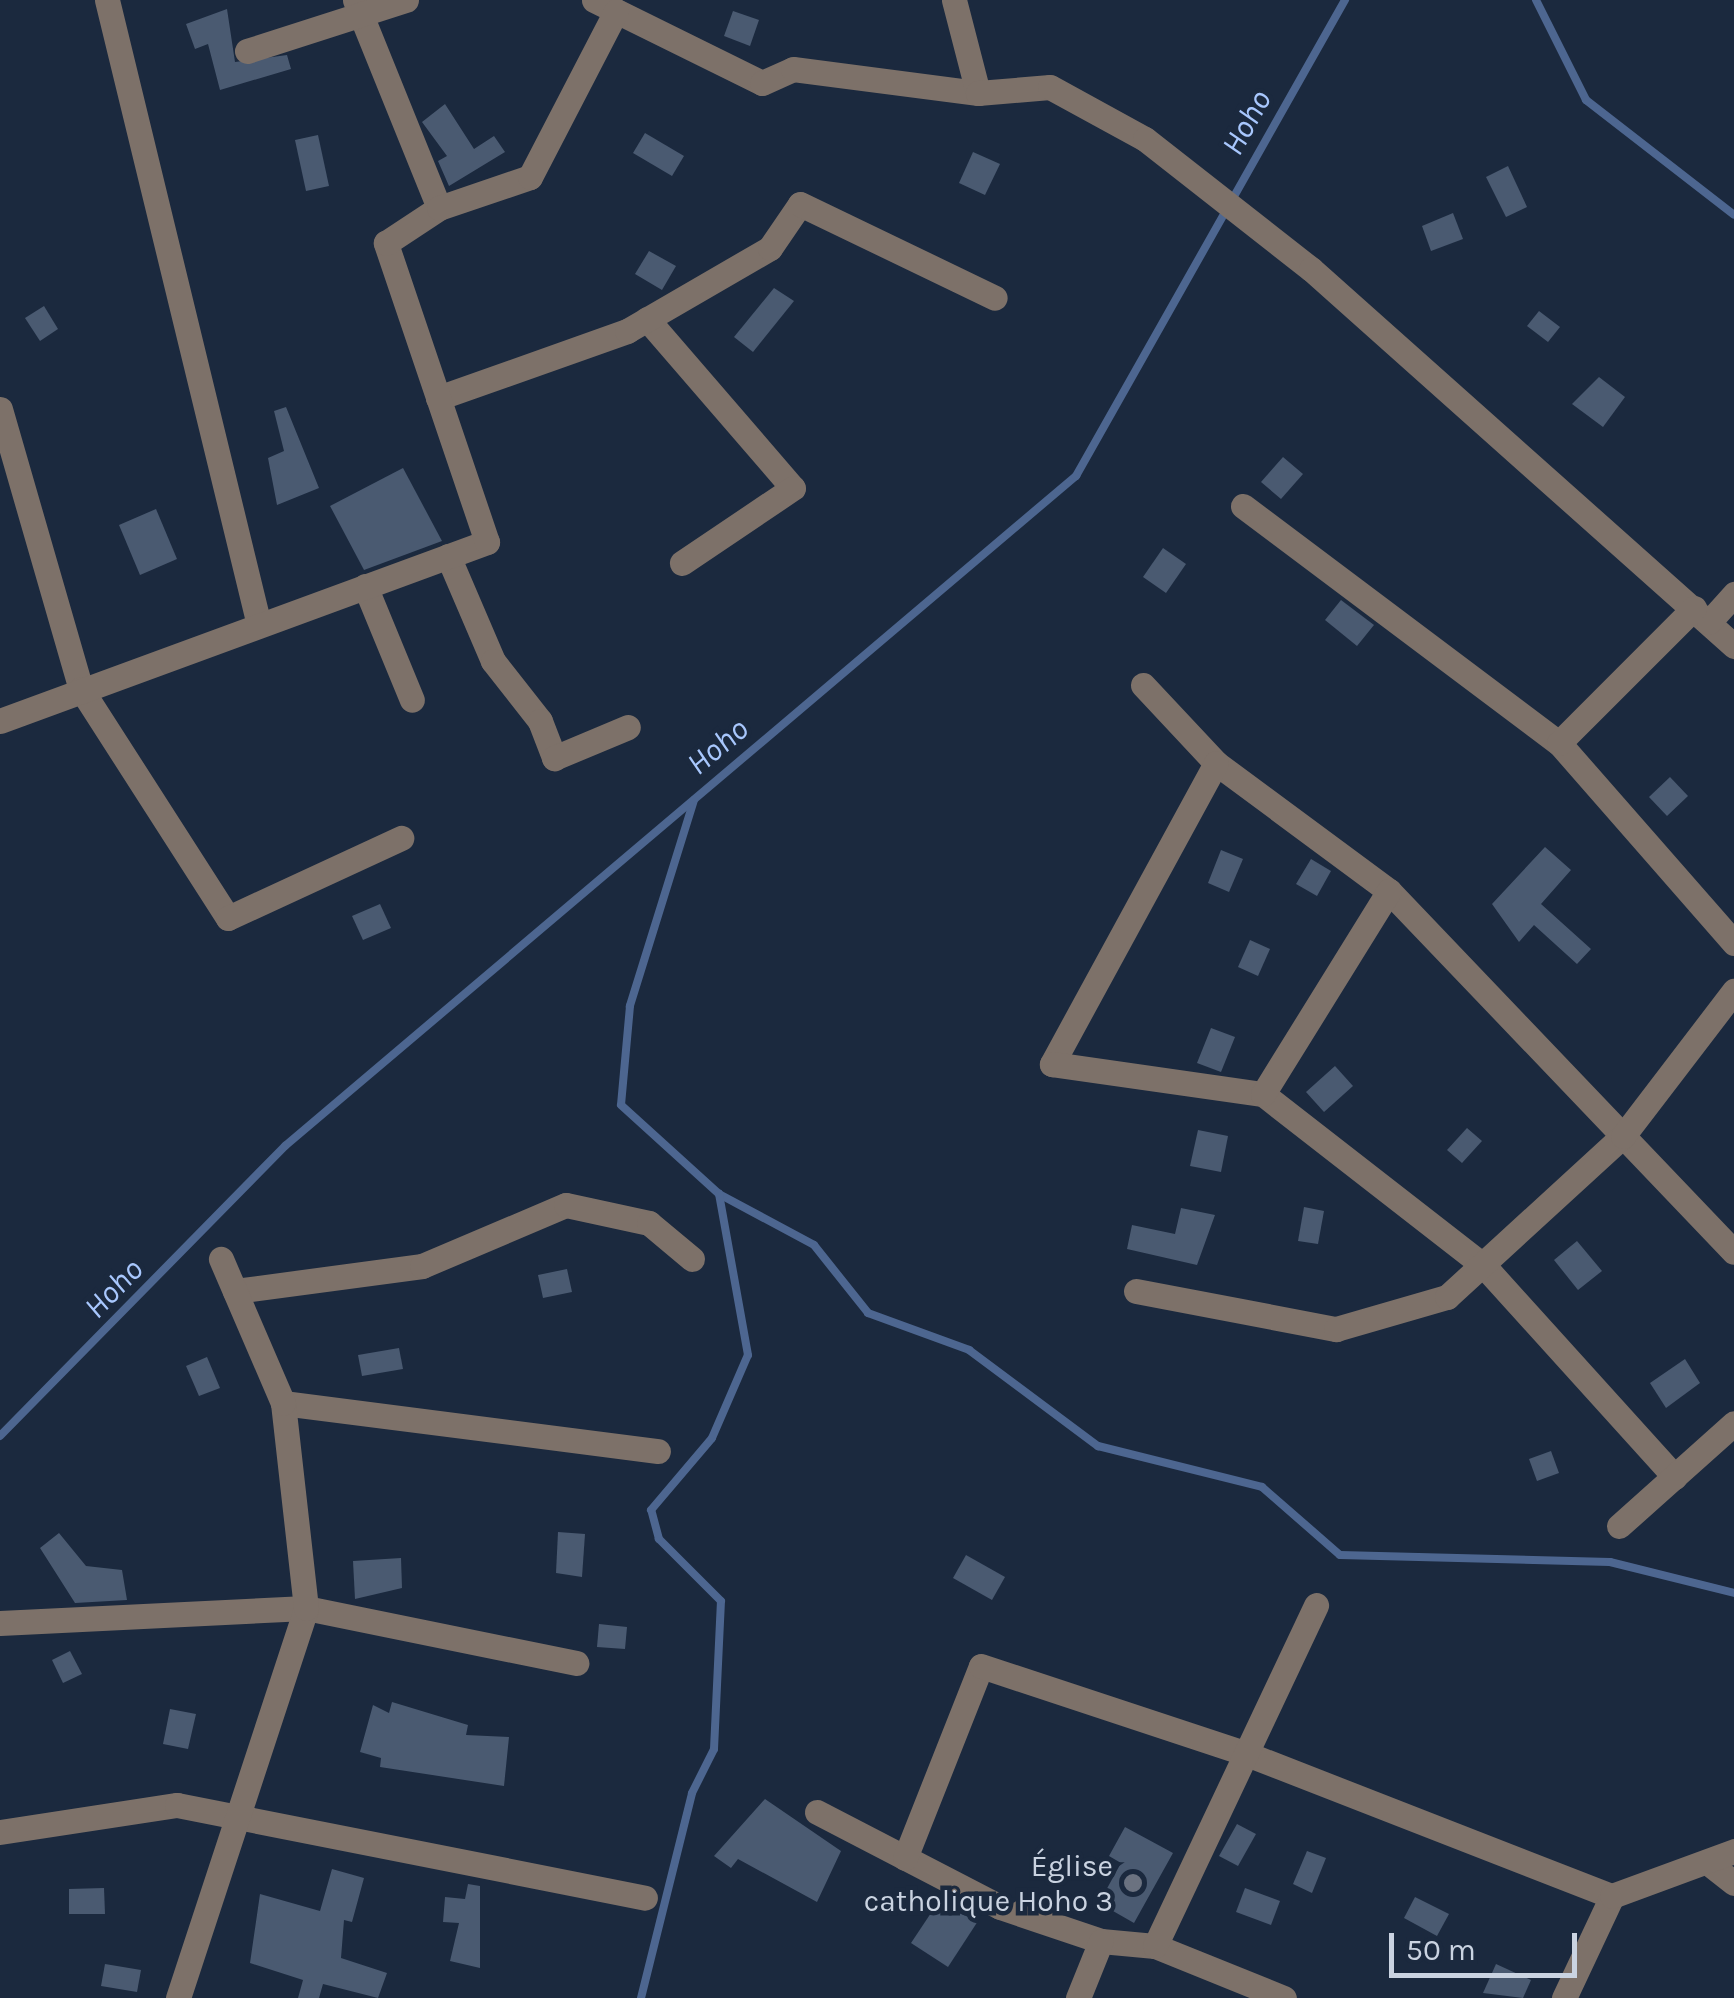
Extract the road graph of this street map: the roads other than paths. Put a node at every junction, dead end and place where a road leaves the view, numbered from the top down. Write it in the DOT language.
graph roads {
  1 [pos="107,0"];
  2 [pos="406,0"];
  3 [pos="954,0"];
  4 [pos="605,5"];
  5 [pos="358,7"];
  6 [pos="246,51"];
  7 [pos="978,93"];
  8 [pos="439,208"];
  9 [pos="995,298"];
  10 [pos="647,319"];
  11 [pos="438,398"];
  12 [pos="0,409"];
  13 [pos="1243,506"];
  14 [pos="448,556"];
  15 [pos="682,563"];
  16 [pos="365,586"];
  17 [pos="1734,594"];
  18 [pos="1702,615"];
  19 [pos="259,625"];
  20 [pos="1734,646"];
  21 [pos="1143,684"];
  22 [pos="81,689"];
  23 [pos="412,700"];
  24 [pos="0,721"];
  25 [pos="628,727"];
  26 [pos="1559,743"];
  27 [pos="1216,763"];
  28 [pos="400,838"];
  29 [pos="1389,891"];
  30 [pos="1734,943"];
  31 [pos="1734,990"];
  32 [pos="1264,1094"];
  33 [pos="1623,1136"];
  34 [pos="1734,1252"];
  35 [pos="221,1258"];
  36 [pos="692,1258"];
  37 [pos="1485,1268"];
  38 [pos="235,1291"];
  39 [pos="1136,1291"];
  40 [pos="284,1403"];
  41 [pos="1734,1422"];
  42 [pos="658,1451"];
  43 [pos="1675,1477"];
  44 [pos="1618,1526"];
  45 [pos="1316,1605"];
  46 [pos="306,1608"];
  47 [pos="0,1622"];
  48 [pos="576,1663"];
  49 [pos="1247,1754"];
  50 [pos="817,1812"];
  51 [pos="238,1815"];
  52 [pos="0,1832"];
  53 [pos="1734,1850"];
  54 [pos="905,1858"];
  55 [pos="1706,1862"];
  56 [pos="1734,1883"];
  57 [pos="1612,1896"];
  58 [pos="645,1898"];
  59 [pos="1100,1942"];
  60 [pos="1155,1946"];
  61 [pos="178,1998"];
  62 [pos="1078,1998"];
  63 [pos="1284,1998"];
  64 [pos="1564,1998"];
  1 -- 19 [label="street"];
  2 -- 5 [label="street"];
  3 -- 7 [label="street"];
  4 -- 7 [label="street"];
  4 -- 8 [label="street"];
  5 -- 6 [label="street"];
  5 -- 8 [label="street"];
  7 -- 18 [label="street"];
  8 -- 11 [label="street"];
  9 -- 10 [label="street"];
  10 -- 11 [label="street"];
  10 -- 15 [label="street"];
  11 -- 14 [label="street"];
  12 -- 22 [label="street"];
  13 -- 26 [label="street"];
  14 -- 16 [label="street"];
  14 -- 25 [label="street"];
  16 -- 19 [label="street"];
  16 -- 23 [label="street"];
  17 -- 18 [label="street"];
  18 -- 20 [label="street"];
  18 -- 26 [label="street"];
  19 -- 22 [label="street"];
  21 -- 27 [label="street"];
  22 -- 24 [label="street"];
  22 -- 28 [label="street"];
  26 -- 30 [label="street"];
  27 -- 29 [label="street"];
  27 -- 32 [label="street"];
  29 -- 32 [label="street"];
  29 -- 33 [label="street"];
  31 -- 33 [label="street"];
  32 -- 37 [label="street"];
  33 -- 34 [label="street"];
  33 -- 37 [label="street"];
  35 -- 38 [label="street"];
  36 -- 38 [label="street"];
  37 -- 39 [label="street"];
  37 -- 43 [label="street"];
  38 -- 40 [label="street"];
  40 -- 42 [label="street"];
  40 -- 46 [label="street"];
  41 -- 43 [label="street"];
  43 -- 44 [label="street"];
  45 -- 49 [label="street"];
  46 -- 47 [label="street"];
  46 -- 48 [label="street"];
  46 -- 51 [label="street"];
  49 -- 54 [label="street"];
  49 -- 57 [label="street"];
  49 -- 60 [label="street"];
  50 -- 54 [label="street"];
  51 -- 52 [label="street"];
  51 -- 58 [label="street"];
  51 -- 61 [label="street"];
  53 -- 55 [label="street"];
  54 -- 59 [label="street"];
  55 -- 56 [label="street"];
  55 -- 57 [label="street"];
  57 -- 64 [label="street"];
  59 -- 60 [label="street"];
  59 -- 62 [label="street"];
  60 -- 63 [label="street"];
}
